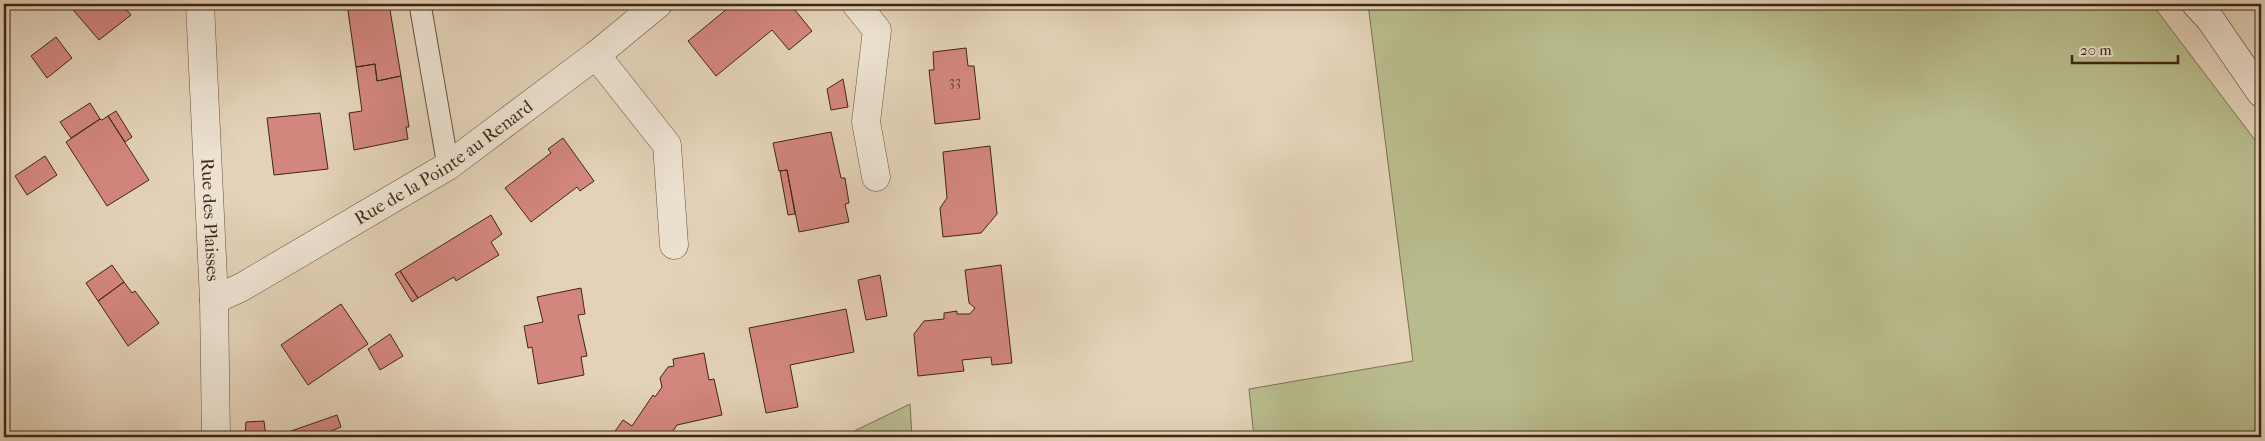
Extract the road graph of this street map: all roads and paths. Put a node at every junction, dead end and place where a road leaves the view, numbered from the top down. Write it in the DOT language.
graph roads {
  1 [pos="200,4"];
  2 [pos="658,4"];
  3 [pos="856,4"];
  4 [pos="2196,4"];
  5 [pos="421,10"];
  6 [pos="596,55"];
  7 [pos="2261,93"];
  8 [pos="448,166"];
  9 [pos="876,177"];
  10 [pos="674,245"];
  11 [pos="214,300"];
  12 [pos="216,437"];
  1 -- 11 [label="street, Rue des Plaisses"];
  2 -- 6 [label="street, Rue de la Pointe au Renard"];
  3 -- 9 [label="street"];
  4 -- 7 [label="street"];
  5 -- 8 [label="lane"];
  6 -- 8 [label="street, Rue de la Pointe au Renard"];
  6 -- 10 [label="street"];
  8 -- 11 [label="street, Rue de la Pointe au Renard"];
  11 -- 12 [label="street, Rue des Plaisses"];
}
